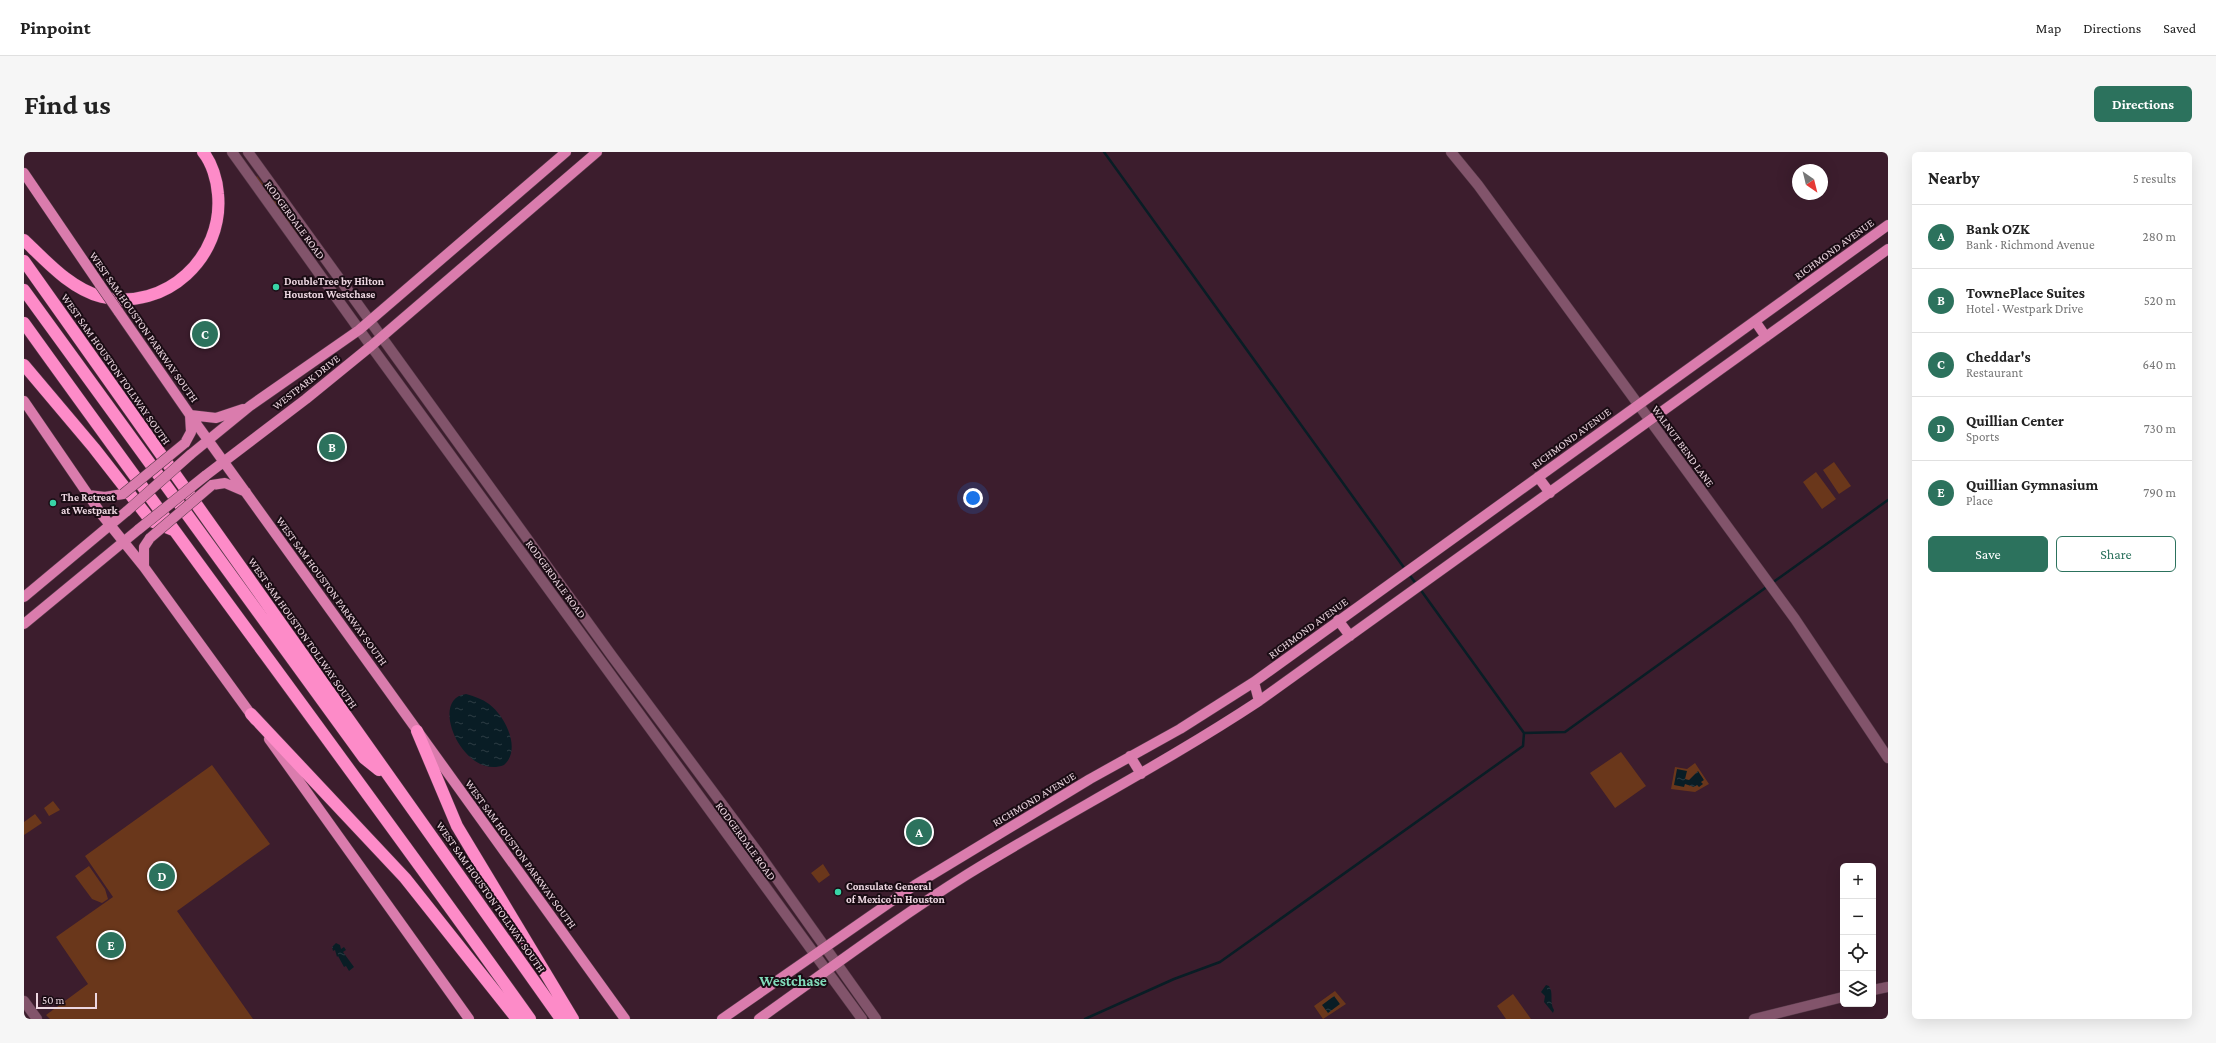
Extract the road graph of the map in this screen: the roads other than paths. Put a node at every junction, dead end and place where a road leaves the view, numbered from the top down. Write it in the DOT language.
graph roads {
  1 [pos="203,152"];
  2 [pos="232,152"];
  3 [pos="248,152"];
  4 [pos="566,152"];
  5 [pos="597,152"];
  6 [pos="1451,152"];
  7 [pos="24,173"];
  8 [pos="1888,225"];
  9 [pos="1869,239"];
  10 [pos="24,240"];
  11 [pos="1884,251"];
  12 [pos="24,261"];
  13 [pos="24,290"];
  14 [pos="370,320"];
  15 [pos="1755,321"];
  16 [pos="24,323"];
  17 [pos="359,330"];
  18 [pos="382,336"];
  19 [pos="1766,337"];
  20 [pos="371,346"];
  21 [pos="24,365"];
  22 [pos="24,401"];
  23 [pos="1638,405"];
  24 [pos="250,406"];
  25 [pos="190,415"];
  26 [pos="1650,421"];
  27 [pos="208,440"];
  28 [pos="224,461"];
  29 [pos="473,461"];
  30 [pos="462,469"];
  31 [pos="1538,476"];
  32 [pos="246,492"];
  33 [pos="1550,493"];
  34 [pos="88,495"];
  35 [pos="110,524"];
  36 [pos="173,530"];
  37 [pos="123,542"];
  38 [pos="539,554"];
  39 [pos="528,562"];
  40 [pos="144,567"];
  41 [pos="24,597"];
  42 [pos="1338,620"];
  43 [pos="24,624"];
  44 [pos="1350,636"];
  45 [pos="612,656"];
  46 [pos="602,664"];
  47 [pos="1254,682"];
  48 [pos="1259,701"];
  49 [pos="251,714"];
  50 [pos="417,731"];
  51 [pos="673,739"];
  52 [pos="662,747"];
  53 [pos="1130,756"];
  54 [pos="1888,758"];
  55 [pos="1141,774"];
  56 [pos="390,778"];
  57 [pos="1022,821"];
  58 [pos="1031,837"];
  59 [pos="757,851"];
  60 [pos="742,856"];
  61 [pos="915,885"];
  62 [pos="925,901"];
  63 [pos="826,947"];
  64 [pos="814,955"];
  65 [pos="837,963"];
  66 [pos="826,971"];
  67 [pos="1888,987"];
  68 [pos="1876,989"];
  69 [pos="1840,998"];
  70 [pos="24,1001"];
  71 [pos="37,1019"];
  72 [pos="469,1019"];
  73 [pos="517,1019"];
  74 [pos="530,1019"];
  75 [pos="562,1019"];
  76 [pos="573,1019"];
  77 [pos="625,1019"];
  78 [pos="722,1019"];
  79 [pos="759,1019"];
  80 [pos="862,1019"];
  81 [pos="876,1019"];
  82 [pos="1754,1019"];
  1 -- 10 [label="highway"];
  2 -- 17 [label="street, RODGERDALE ROAD"];
  3 -- 14 [label="street, RODGERDALE ROAD"];
  4 -- 14 [label="main road, WESTPARK DRIVE"];
  5 -- 18 [label="main road, WESTPARK DRIVE"];
  6 -- 23 [label="street, WALNUT BEND LANE"];
  7 -- 25 [label="main road, WEST SAM HOUSTON PARKWAY SOUTH, bridge"];
  8 -- 9 [label="main road, RICHMOND AVENUE"];
  9 -- 11 [label="main road"];
  9 -- 15 [label="main road, RICHMOND AVENUE"];
  11 -- 19 [label="main road"];
  12 -- 56 [label="highway, WEST SAM HOUSTON TOLLWAY SOUTH"];
  13 -- 56 [label="highway"];
  14 -- 17 [label="main road, WESTPARK DRIVE"];
  14 -- 18 [label="street, RODGERDALE ROAD"];
  15 -- 19 [label="main road"];
  15 -- 23 [label="main road, RICHMOND AVENUE"];
  16 -- 36 [label="highway"];
  17 -- 20 [label="street, RODGERDALE ROAD"];
  17 -- 24 [label="main road, WESTPARK DRIVE"];
  18 -- 20 [label="main road, WESTPARK DRIVE"];
  18 -- 29 [label="street, RODGERDALE ROAD"];
  19 -- 26 [label="main road"];
  20 -- 28 [label="main road, WESTPARK DRIVE"];
  20 -- 30 [label="street, RODGERDALE ROAD"];
  21 -- 36 [label="highway"];
  22 -- 34 [label="main road"];
  23 -- 26 [label="street, WALNUT BEND LANE"];
  23 -- 31 [label="main road, RICHMOND AVENUE"];
  24 -- 25 [label="main road"];
  24 -- 27 [label="main road, WESTPARK DRIVE"];
  25 -- 27 [label="main road, WEST SAM HOUSTON PARKWAY SOUTH"];
  25 -- 34 [label="main road, bridge"];
  26 -- 33 [label="main road"];
  26 -- 54 [label="street, WALNUT BEND LANE"];
  27 -- 28 [label="main road, WEST SAM HOUSTON PARKWAY SOUTH"];
  27 -- 35 [label="main road, WESTPARK DRIVE, bridge"];
  28 -- 32 [label="main road, WEST SAM HOUSTON PARKWAY SOUTH"];
  28 -- 37 [label="main road, WESTPARK DRIVE, bridge"];
  29 -- 30 [label="street"];
  29 -- 38 [label="street, RODGERDALE ROAD"];
  30 -- 39 [label="street, RODGERDALE ROAD"];
  31 -- 33 [label="main road"];
  31 -- 42 [label="main road, RICHMOND AVENUE"];
  32 -- 40 [label="main road, bridge"];
  32 -- 50 [label="main road, WEST SAM HOUSTON PARKWAY SOUTH"];
  33 -- 44 [label="main road"];
  34 -- 35 [label="main road"];
  35 -- 37 [label="main road"];
  35 -- 41 [label="main road, WESTPARK DRIVE"];
  36 -- 74 [label="highway"];
  37 -- 40 [label="main road"];
  37 -- 43 [label="main road, WESTPARK DRIVE"];
  38 -- 39 [label="street"];
  38 -- 45 [label="street, RODGERDALE ROAD"];
  39 -- 46 [label="street, RODGERDALE ROAD"];
  40 -- 49 [label="main road"];
  42 -- 44 [label="main road"];
  42 -- 47 [label="main road, RICHMOND AVENUE"];
  44 -- 48 [label="main road"];
  45 -- 46 [label="street"];
  45 -- 51 [label="street, RODGERDALE ROAD"];
  46 -- 52 [label="street, RODGERDALE ROAD"];
  47 -- 48 [label="main road"];
  47 -- 53 [label="main road, RICHMOND AVENUE"];
  48 -- 55 [label="main road"];
  49 -- 72 [label="main road"];
  49 -- 73 [label="highway"];
  50 -- 76 [label="highway"];
  50 -- 77 [label="main road, WEST SAM HOUSTON PARKWAY SOUTH"];
  51 -- 52 [label="street"];
  51 -- 59 [label="street, RODGERDALE ROAD"];
  52 -- 60 [label="street, RODGERDALE ROAD"];
  53 -- 55 [label="main road"];
  53 -- 57 [label="main road, RICHMOND AVENUE"];
  55 -- 58 [label="main road"];
  56 -- 75 [label="highway, WEST SAM HOUSTON TOLLWAY SOUTH"];
  57 -- 58 [label="main road"];
  57 -- 61 [label="main road, RICHMOND AVENUE"];
  58 -- 62 [label="main road"];
  59 -- 60 [label="street"];
  59 -- 63 [label="street, RODGERDALE ROAD"];
  60 -- 64 [label="street, RODGERDALE ROAD"];
  61 -- 62 [label="main road"];
  61 -- 63 [label="main road, RICHMOND AVENUE"];
  62 -- 65 [label="main road"];
  63 -- 64 [label="main road, RICHMOND AVENUE"];
  63 -- 65 [label="street, RODGERDALE ROAD"];
  64 -- 66 [label="street, RODGERDALE ROAD"];
  64 -- 78 [label="main road, RICHMOND AVENUE"];
  65 -- 66 [label="main road"];
  65 -- 81 [label="street, RODGERDALE ROAD"];
  66 -- 79 [label="main road"];
  66 -- 80 [label="street, RODGERDALE ROAD"];
  67 -- 68 [label="street"];
  69 -- 82 [label="street"];
  70 -- 71 [label="street"];
}
